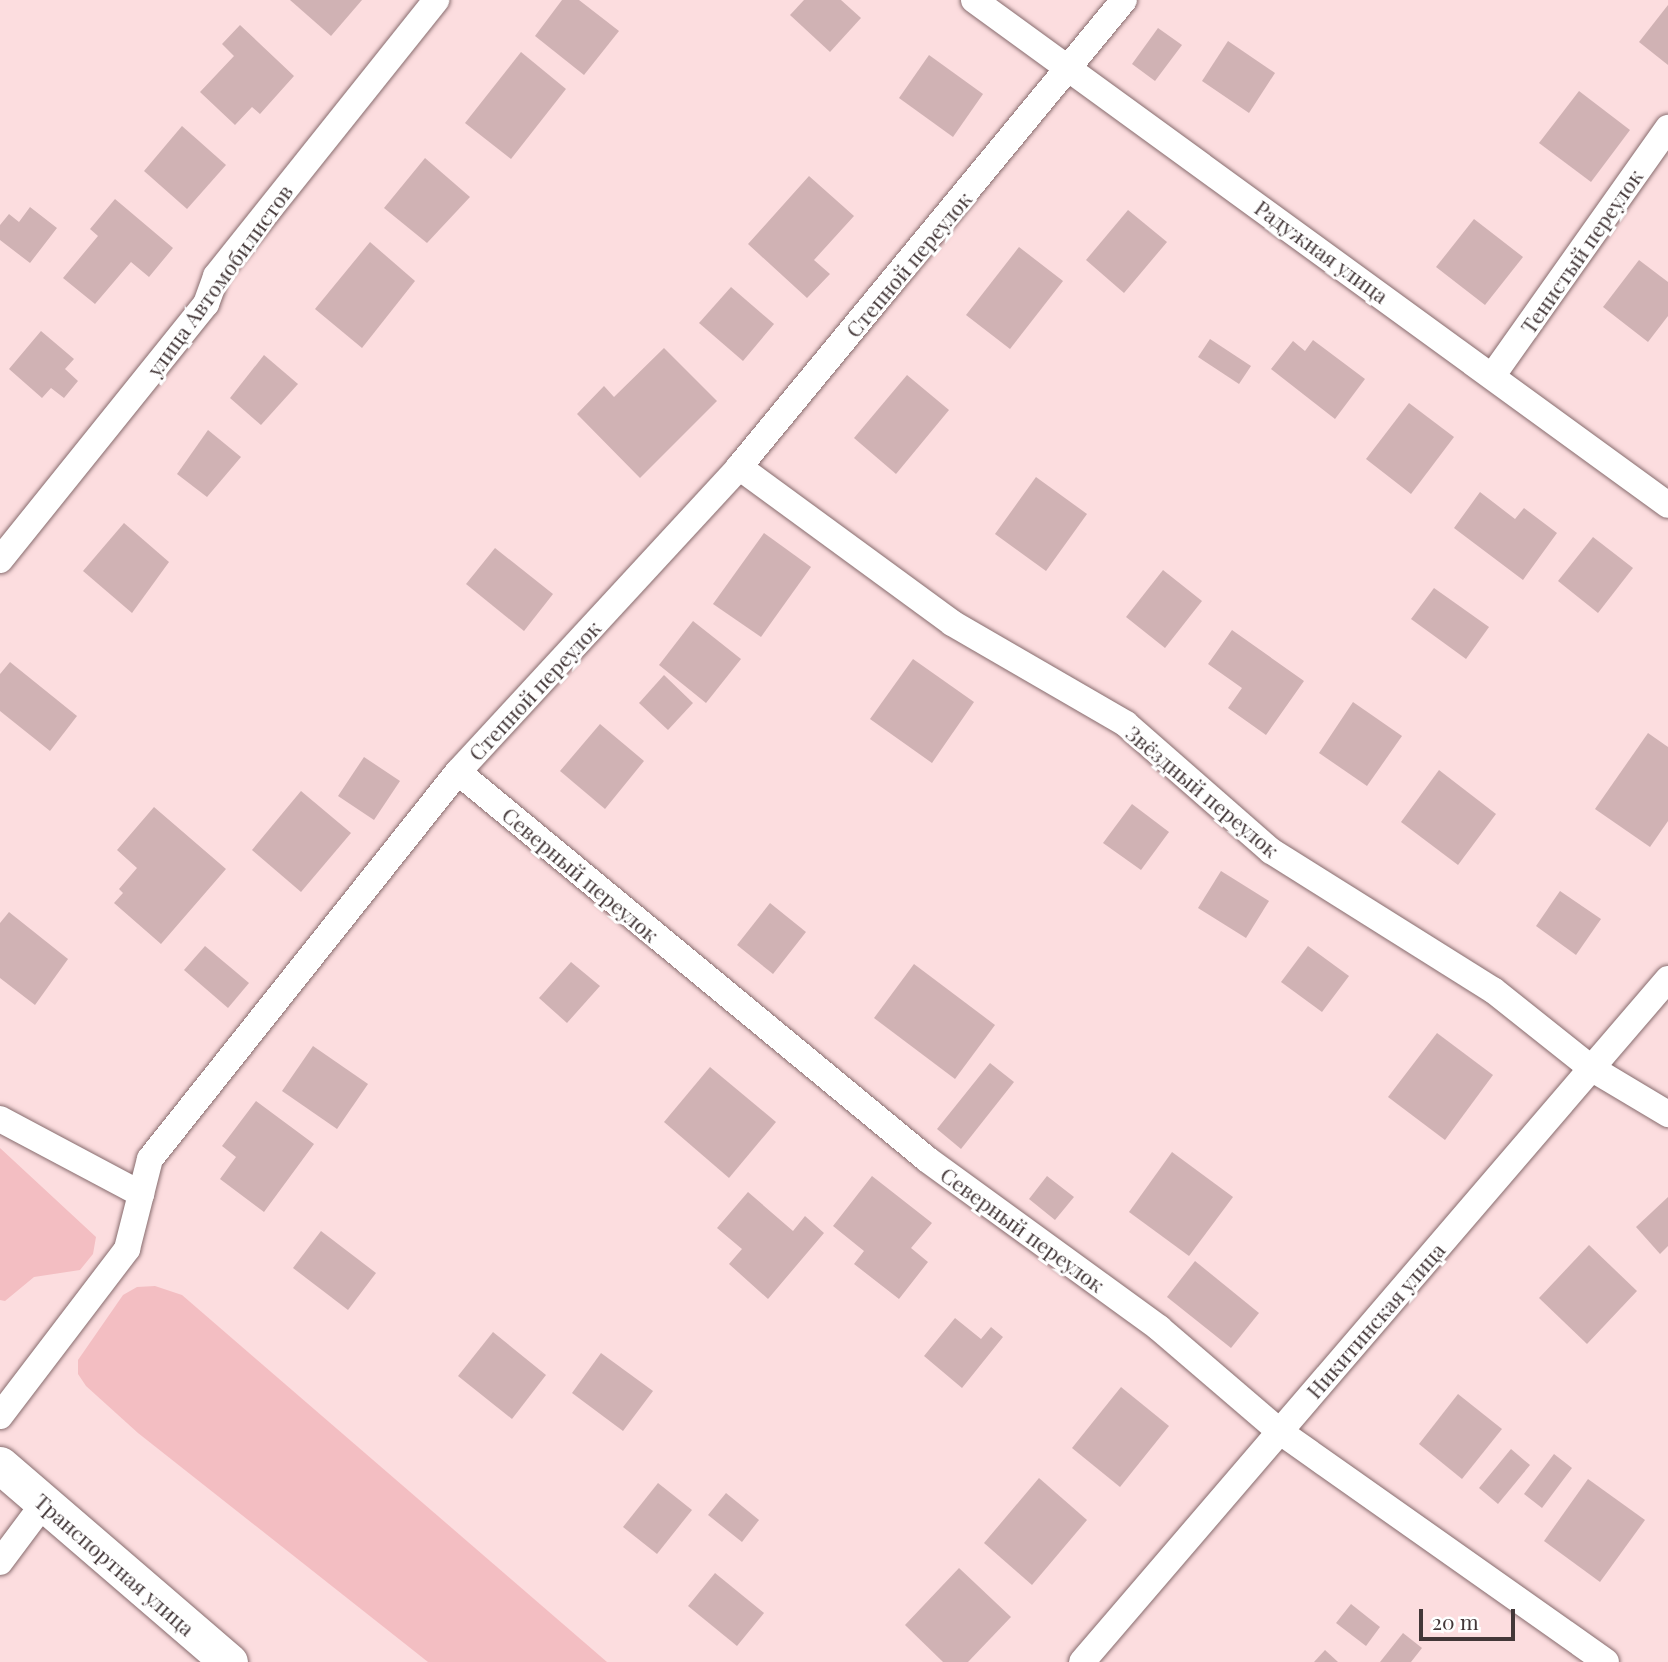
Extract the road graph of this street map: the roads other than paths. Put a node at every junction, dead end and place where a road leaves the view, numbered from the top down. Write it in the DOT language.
graph roads {
  1 [pos="436,0"];
  2 [pos="974,0"];
  3 [pos="1124,0"];
  4 [pos="1072,68"];
  5 [pos="1668,128"];
  6 [pos="1493,375"];
  7 [pos="738,467"];
  8 [pos="1668,505"];
  9 [pos="0,560"];
  10 [pos="458,772"];
  11 [pos="1668,979"];
  12 [pos="1591,1068"];
  13 [pos="1668,1114"];
  14 [pos="0,1119"];
  15 [pos="141,1194"];
  16 [pos="0,1416"];
  17 [pos="1279,1431"];
  18 [pos="0,1465"];
  19 [pos="44,1503"];
  20 [pos="0,1562"];
  21 [pos="229,1662"];
  22 [pos="1082,1662"];
  23 [pos="1606,1662"];
  1 -- 9 [label="street, улица Автомобилистов"];
  2 -- 4 [label="street, Радужная улица"];
  3 -- 4 [label="street, Степной переулок"];
  4 -- 6 [label="street, Радужная улица"];
  4 -- 7 [label="street, Степной переулок"];
  5 -- 6 [label="street, Тенистый переулок"];
  6 -- 8 [label="street, Радужная улица"];
  7 -- 10 [label="street, Степной переулок"];
  7 -- 12 [label="street, Звёздный переулок"];
  10 -- 15 [label="street, Степной переулок"];
  10 -- 17 [label="street, Северный переулок"];
  11 -- 12 [label="street, Никитинская улица"];
  12 -- 13 [label="street, Звёздный переулок"];
  12 -- 17 [label="street, Никитинская улица"];
  14 -- 15 [label="street"];
  15 -- 16 [label="street, Степной переулок"];
  17 -- 22 [label="street, Никитинская улица"];
  17 -- 23 [label="street, Северный переулок"];
  18 -- 19 [label="main road, Транспортная улица"];
  19 -- 20 [label="street"];
  19 -- 21 [label="main road, Транспортная улица"];
}
